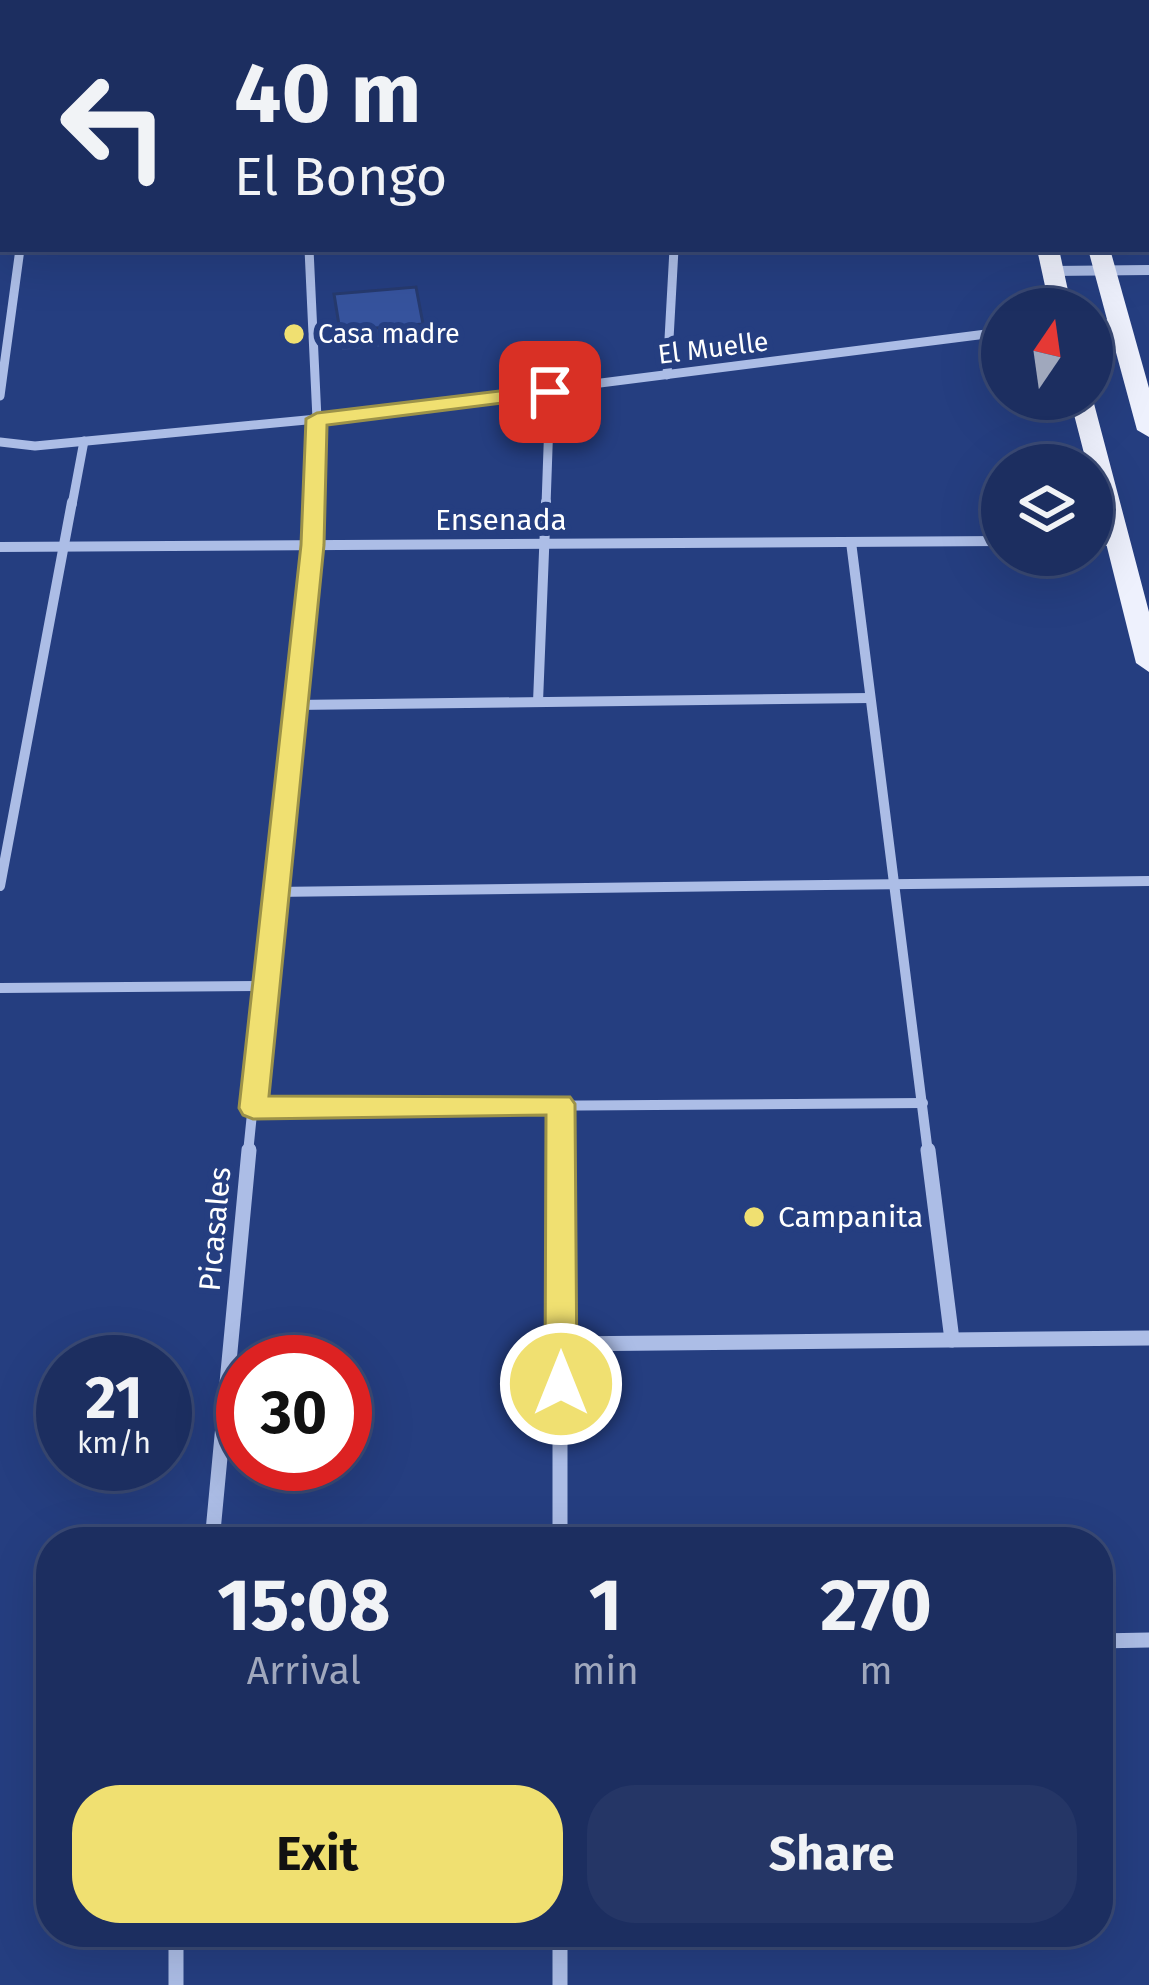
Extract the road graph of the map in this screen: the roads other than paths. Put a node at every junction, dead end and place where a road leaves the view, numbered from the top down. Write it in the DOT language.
graph roads {
  1 [pos="20,252"];
  2 [pos="309,252"];
  3 [pos="674,252"];
  4 [pos="1050,260"];
  5 [pos="1102,260"];
  6 [pos="1149,270"];
  7 [pos="1113,324"];
  8 [pos="1120,324"];
  9 [pos="981,335"];
  10 [pos="667,375"];
  11 [pos="550,392"];
  12 [pos="0,396"];
  13 [pos="317,419"];
  14 [pos="1149,430"];
  15 [pos="84,441"];
  16 [pos="0,442"];
  17 [pos="851,542"];
  18 [pos="981,542"];
  19 [pos="545,544"];
  20 [pos="312,545"];
  21 [pos="66,546"];
  22 [pos="0,547"];
  23 [pos="1113,565"];
  24 [pos="1149,663"];
  25 [pos="870,698"];
  26 [pos="538,702"];
  27 [pos="294,705"];
  28 [pos="1149,881"];
  29 [pos="892,885"];
  30 [pos="0,886"];
  31 [pos="273,892"];
  32 [pos="264,986"];
  33 [pos="0,988"];
  34 [pos="923,1103"];
  35 [pos="560,1104"];
  36 [pos="253,1108"];
  37 [pos="1149,1337"];
  38 [pos="952,1340"];
  39 [pos="561,1344"];
  40 [pos="213,1527"];
  41 [pos="560,1527"];
  42 [pos="1149,1640"];
  43 [pos="1113,1641"];
  44 [pos="176,1947"];
  45 [pos="560,1947"];
  46 [pos="176,1985"];
  47 [pos="560,1985"];
  1 -- 12 [label="street"];
  2 -- 13 [label="street, Picasales"];
  3 -- 10 [label="street"];
  4 -- 5 [label="street"];
  5 -- 6 [label="street"];
  5 -- 8 [label="main road"];
  7 -- 8 [label="street"];
  8 -- 14 [label="main road"];
  9 -- 10 [label="street, El Muelle"];
  10 -- 11 [label="street, El Muelle"];
  11 -- 13 [label="street, El Muelle"];
  11 -- 19 [label="street"];
  13 -- 15 [label="street, El Muelle"];
  13 -- 20 [label="street, Picasales"];
  15 -- 16 [label="street, El Muelle"];
  15 -- 21 [label="street"];
  17 -- 18 [label="street, Ensenada"];
  17 -- 19 [label="street, Ensenada"];
  17 -- 25 [label="street"];
  19 -- 20 [label="street, Ensenada"];
  19 -- 26 [label="street"];
  20 -- 21 [label="street, Ensenada"];
  20 -- 27 [label="street, Picasales"];
  21 -- 22 [label="street, Ensenada"];
  21 -- 30 [label="street"];
  23 -- 24 [label="main road"];
  25 -- 26 [label="street"];
  25 -- 29 [label="street"];
  26 -- 27 [label="street"];
  27 -- 31 [label="street, Picasales"];
  28 -- 29 [label="street"];
  29 -- 31 [label="street"];
  29 -- 34 [label="street"];
  31 -- 32 [label="street, Picasales"];
  32 -- 33 [label="street"];
  32 -- 36 [label="street, Picasales"];
  34 -- 35 [label="street"];
  34 -- 38 [label="street"];
  35 -- 36 [label="street"];
  35 -- 39 [label="street"];
  36 -- 40 [label="street, Picasales"];
  37 -- 38 [label="street"];
  38 -- 39 [label="street"];
  39 -- 41 [label="street"];
  42 -- 43 [label="street"];
  44 -- 46 [label="street"];
  45 -- 47 [label="street"];
}
